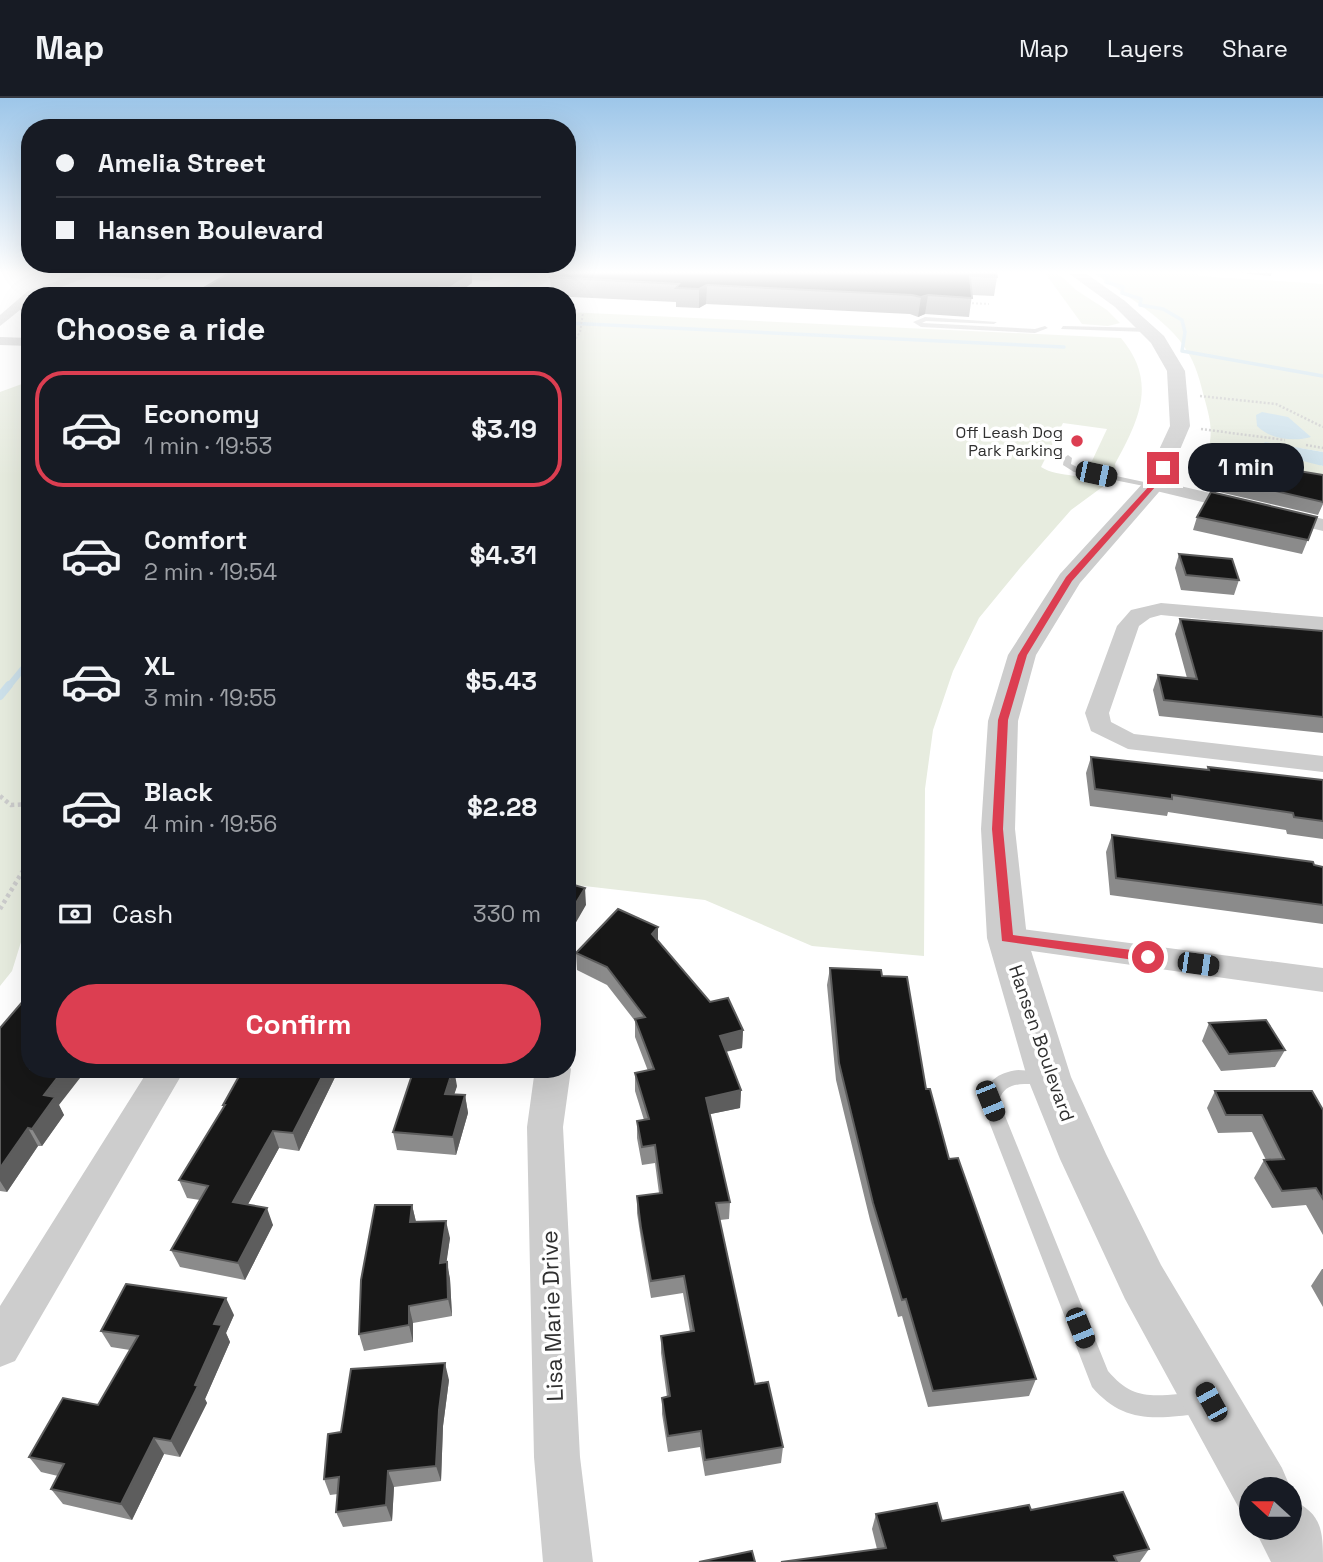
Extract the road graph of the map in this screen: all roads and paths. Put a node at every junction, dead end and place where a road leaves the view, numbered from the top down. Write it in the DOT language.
graph roads {
  1 [pos="1158,340"];
  2 [pos="0,341"];
  3 [pos="21,342"];
  4 [pos="1178,393"];
  5 [pos="1180,426"];
  6 [pos="1323,427"];
  7 [pos="1285,440"];
  8 [pos="1306,445"];
  9 [pos="1323,448"];
  10 [pos="1068,458"];
  11 [pos="1153,485"];
  12 [pos="1323,526"];
  13 [pos="1323,624"];
  14 [pos="1323,764"];
  15 [pos="0,796"];
  16 [pos="21,804"];
  17 [pos="21,874"];
  18 [pos="0,909"];
  19 [pos="1007,938"];
  20 [pos="1323,980"];
  21 [pos="1049,1077"];
  22 [pos="163,1078"];
  23 [pos="552,1078"];
  24 [pos="0,1346"];
  25 [pos="1211,1402"];
  26 [pos="1254,1477"];
  27 [pos="1293,1540"];
  28 [pos="568,1562"];
  29 [pos="1308,1562"];
  1 -- 4 [label="street, Hansen Boulevard"];
  2 -- 3 [label="street"];
  4 -- 5 [label="street, Hansen Boulevard"];
  4 -- 6 [label="path"];
  5 -- 7 [label="path"];
  5 -- 11 [label="street, Hansen Boulevard"];
  8 -- 9 [label="path"];
  10 -- 11 [label="lane"];
  11 -- 12 [label="street"];
  11 -- 19 [label="street, Hansen Boulevard"];
  13 -- 14 [label="street"];
  15 -- 16 [label="path"];
  17 -- 18 [label="path"];
  19 -- 20 [label="street"];
  19 -- 21 [label="street, Hansen Boulevard"];
  21 -- 25 [label="street, Hansen Boulevard"];
  21 -- 25 [label="lane"];
  22 -- 24 [label="street"];
  23 -- 28 [label="street, Lisa Marie Drive"];
  25 -- 26 [label="street, Hansen Boulevard"];
  27 -- 29 [label="street"];
}
